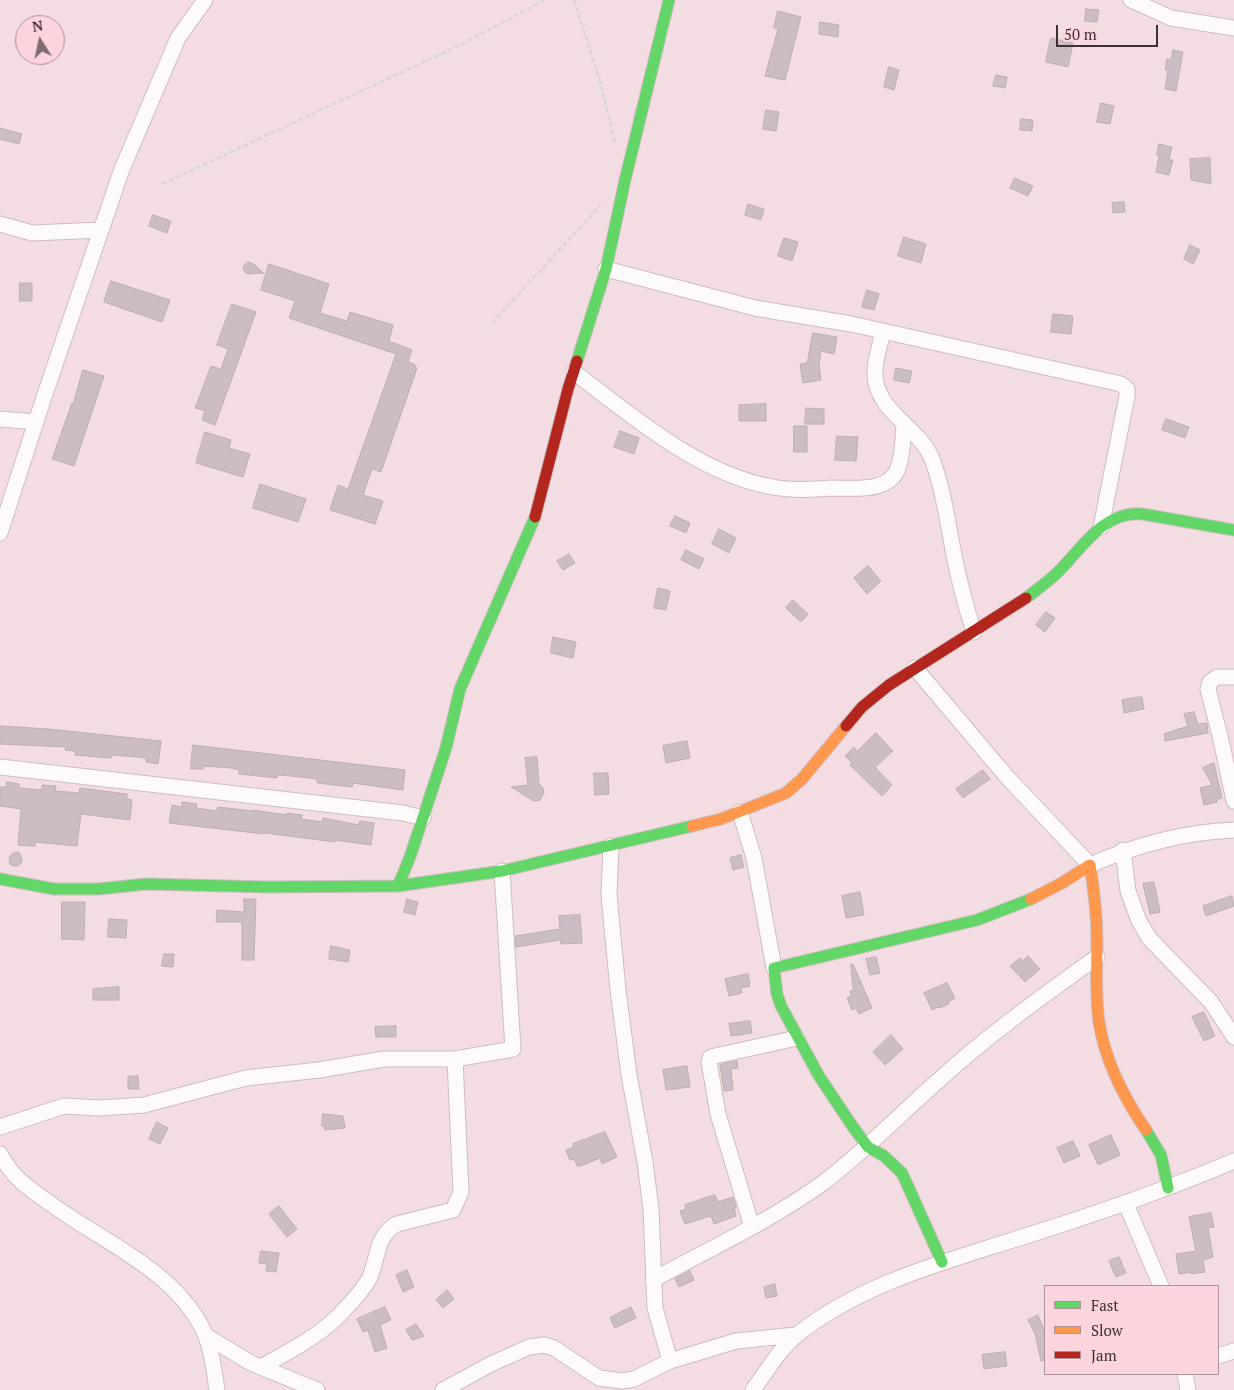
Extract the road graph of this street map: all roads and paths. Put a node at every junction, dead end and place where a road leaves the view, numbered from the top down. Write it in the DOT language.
graph roads {
  1 [pos="196,0"];
  2 [pos="205,0"];
  3 [pos="545,0"];
  4 [pos="574,0"];
  5 [pos="669,0"];
  6 [pos="1131,0"];
  7 [pos="1234,28"];
  8 [pos="178,38"];
  9 [pos="616,144"];
  10 [pos="162,184"];
  11 [pos="605,201"];
  12 [pos="0,224"];
  13 [pos="101,230"];
  14 [pos="606,269"];
  15 [pos="492,323"];
  16 [pos="883,331"];
  17 [pos="574,372"];
  18 [pos="0,419"];
  19 [pos="36,422"];
  20 [pos="904,424"];
  21 [pos="1101,527"];
  22 [pos="1234,530"];
  23 [pos="0,533"];
  24 [pos="974,632"];
  25 [pos="915,668"];
  26 [pos="1234,677"];
  27 [pos="0,767"];
  28 [pos="1234,801"];
  29 [pos="740,812"];
  30 [pos="423,818"];
  31 [pos="1234,830"];
  32 [pos="611,846"];
  33 [pos="1123,850"];
  34 [pos="1090,865"];
  35 [pos="502,871"];
  36 [pos="0,879"];
  37 [pos="398,886"];
  38 [pos="1097,957"];
  39 [pos="774,968"];
  40 [pos="1234,1037"];
  41 [pos="797,1038"];
  42 [pos="454,1059"];
  43 [pos="0,1127"];
  44 [pos="868,1147"];
  45 [pos="0,1154"];
  46 [pos="1234,1161"];
  47 [pos="1168,1188"];
  48 [pos="1126,1204"];
  49 [pos="752,1228"];
  50 [pos="942,1262"];
  51 [pos="653,1280"];
  52 [pos="1161,1285"];
  53 [pos="796,1335"];
  54 [pos="206,1336"];
  55 [pos="1234,1351"];
  56 [pos="1219,1356"];
  57 [pos="670,1361"];
  58 [pos="262,1366"];
  59 [pos="1186,1375"];
  60 [pos="217,1390"];
  61 [pos="317,1390"];
  62 [pos="443,1390"];
  63 [pos="753,1390"];
  64 [pos="1188,1390"];
  1 -- 8 [label="street"];
  2 -- 8 [label="street"];
  3 -- 10 [label="path"];
  4 -- 9 [label="path"];
  5 -- 14 [label="street"];
  6 -- 7 [label="street"];
  8 -- 13 [label="street"];
  11 -- 15 [label="path"];
  12 -- 13 [label="street"];
  13 -- 19 [label="street"];
  14 -- 16 [label="street"];
  14 -- 17 [label="street"];
  16 -- 20 [label="street"];
  16 -- 21 [label="street"];
  17 -- 20 [label="street"];
  17 -- 30 [label="street"];
  18 -- 19 [label="street"];
  19 -- 23 [label="street"];
  20 -- 24 [label="street"];
  21 -- 22 [label="street"];
  21 -- 24 [label="street"];
  24 -- 25 [label="street"];
  25 -- 29 [label="street"];
  25 -- 34 [label="street"];
  26 -- 28 [label="street"];
  27 -- 30 [label="street"];
  29 -- 32 [label="street"];
  29 -- 39 [label="street"];
  30 -- 37 [label="street"];
  31 -- 33 [label="street"];
  32 -- 35 [label="street"];
  32 -- 51 [label="street"];
  33 -- 34 [label="street"];
  33 -- 40 [label="street"];
  34 -- 38 [label="street"];
  34 -- 39 [label="street"];
  35 -- 37 [label="street"];
  35 -- 42 [label="street"];
  36 -- 37 [label="street"];
  38 -- 44 [label="street"];
  38 -- 47 [label="street"];
  39 -- 41 [label="street"];
  41 -- 44 [label="street"];
  41 -- 49 [label="street"];
  42 -- 43 [label="street"];
  42 -- 58 [label="street"];
  44 -- 49 [label="street"];
  44 -- 50 [label="street"];
  45 -- 54 [label="street"];
  46 -- 47 [label="street"];
  47 -- 48 [label="street"];
  48 -- 50 [label="street"];
  48 -- 52 [label="street"];
  49 -- 51 [label="street"];
  50 -- 53 [label="street"];
  51 -- 57 [label="street"];
  53 -- 57 [label="street"];
  53 -- 63 [label="street"];
  54 -- 58 [label="street"];
  54 -- 60 [label="street"];
  55 -- 56 [label="street"];
  57 -- 62 [label="street"];
  58 -- 61 [label="street"];
  59 -- 64 [label="street"];
}
